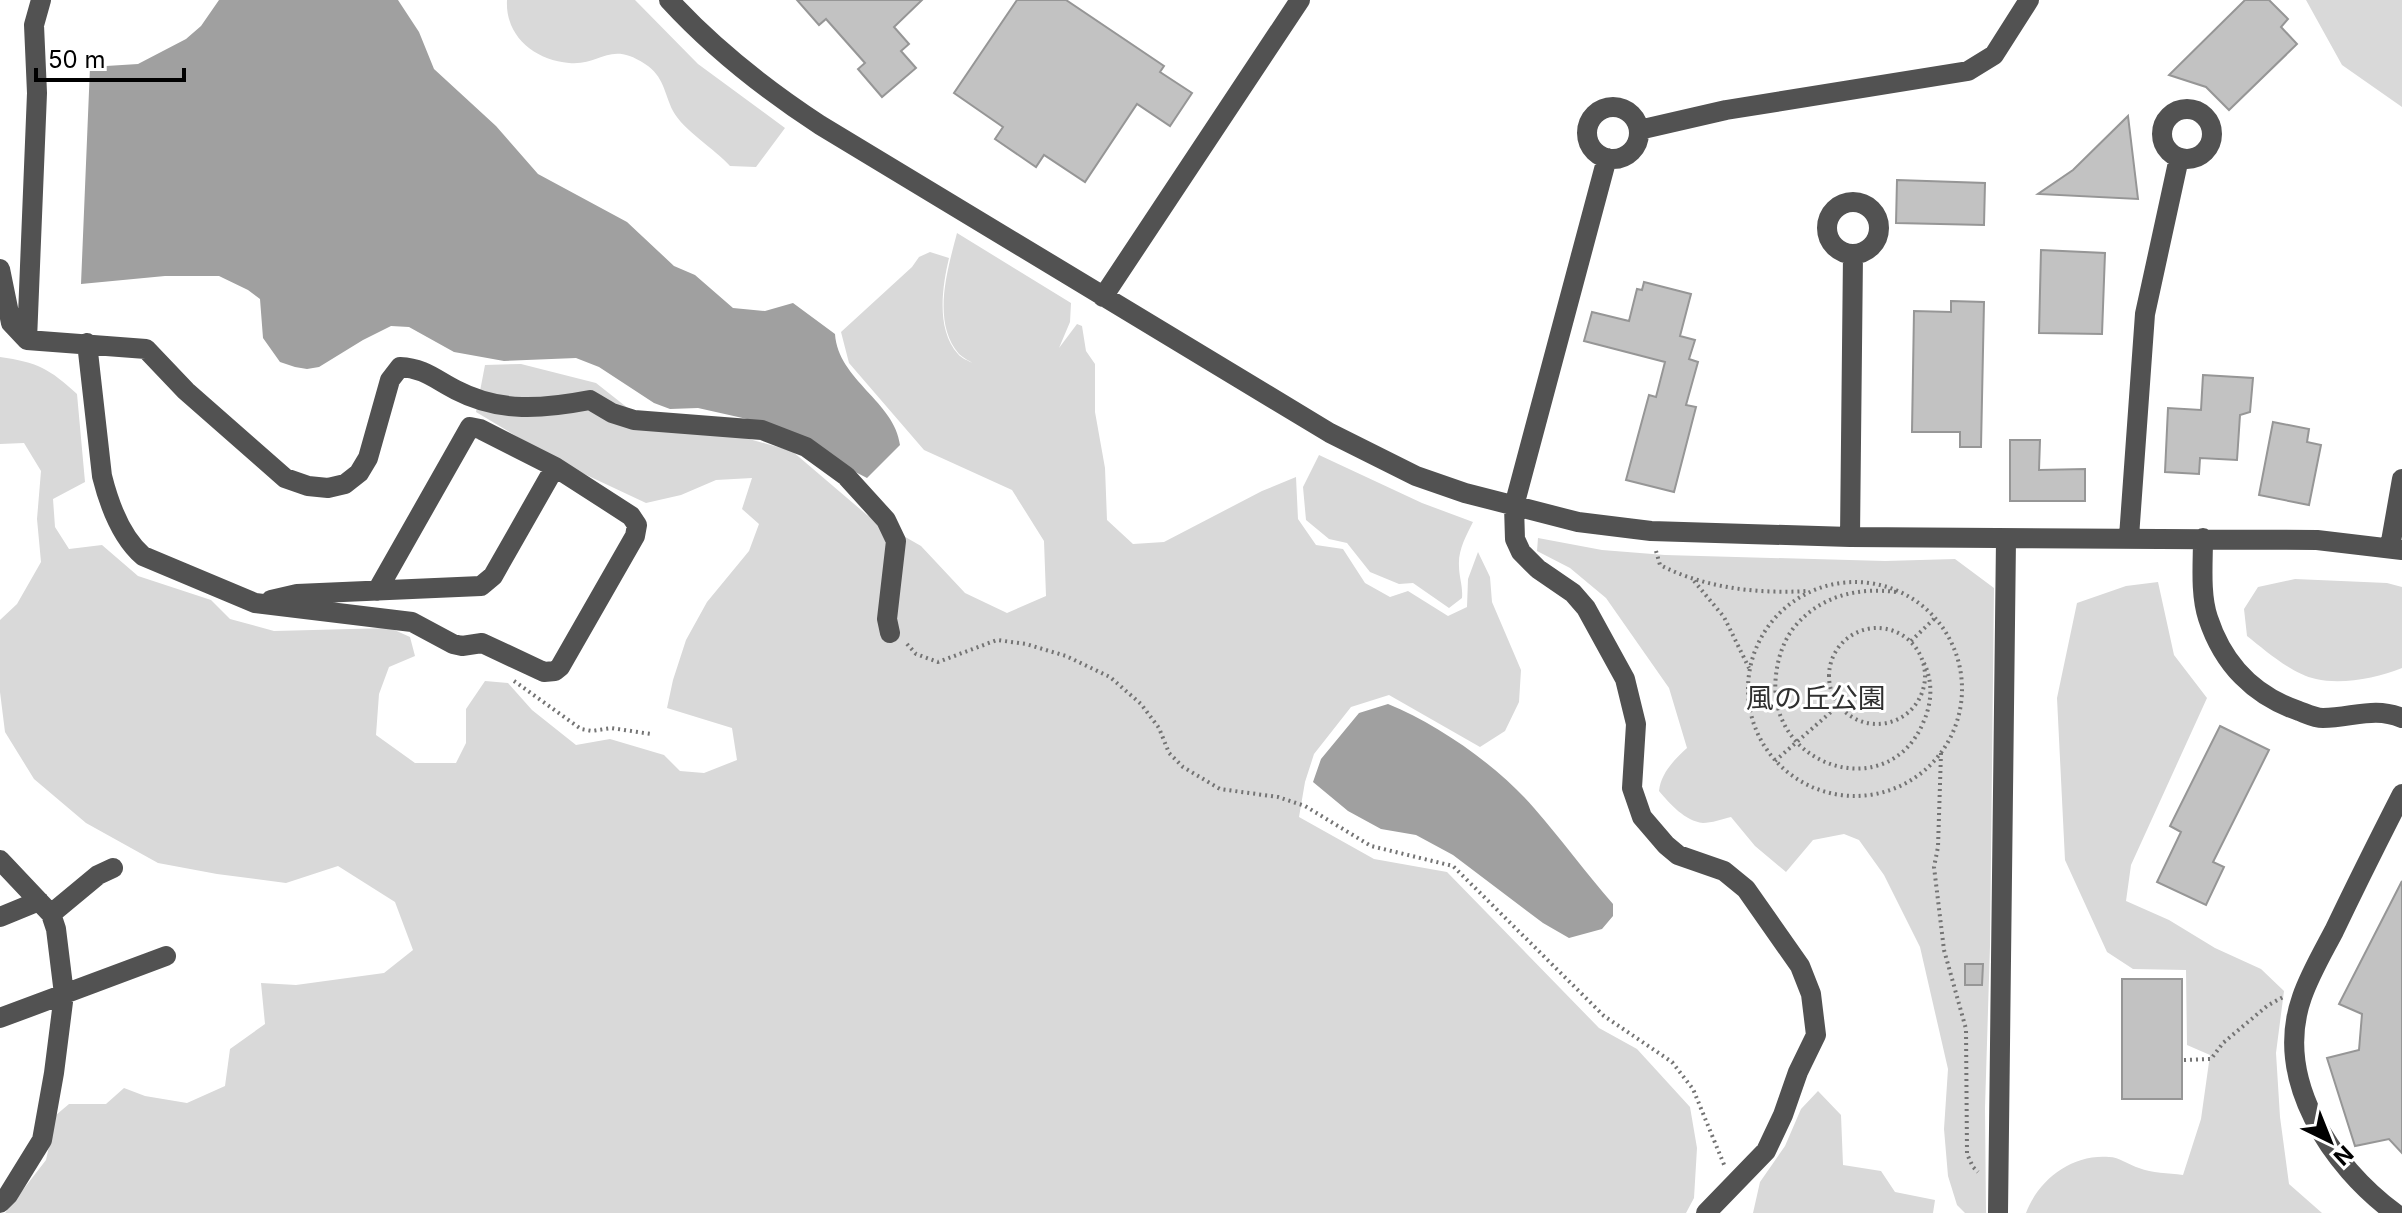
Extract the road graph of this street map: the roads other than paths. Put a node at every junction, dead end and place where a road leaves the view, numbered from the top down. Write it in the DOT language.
graph roads {
  1 [pos="41,0"];
  2 [pos="669,0"];
  3 [pos="1300,0"];
  4 [pos="2029,0"];
  5 [pos="1639,130"];
  6 [pos="1607,158"];
  7 [pos="2179,158"];
  8 [pos="1853,254"];
  9 [pos="0,269"];
  10 [pos="1103,297"];
  11 [pos="27,340"];
  12 [pos="87,343"];
  13 [pos="555,467"];
  14 [pos="2402,479"];
  15 [pos="1514,506"];
  16 [pos="1850,537"];
  17 [pos="2129,537"];
  18 [pos="2203,538"];
  19 [pos="2006,539"];
  20 [pos="2396,549"];
  21 [pos="377,591"];
  22 [pos="255,603"];
  23 [pos="890,633"];
  24 [pos="2402,718"];
  25 [pos="2402,794"];
  26 [pos="0,860"];
  27 [pos="113,868"];
  28 [pos="45,907"];
  29 [pos="0,917"];
  30 [pos="166,956"];
  31 [pos="64,994"];
  32 [pos="0,1018"];
  33 [pos="3,1192"];
  34 [pos="1706,1213"];
  35 [pos="1998,1213"];
  36 [pos="2395,1213"];
  1 -- 11 [label="street"];
  2 -- 10 [label="street"];
  3 -- 10 [label="street"];
  4 -- 5 [label="street"];
  5 -- 6 [label="street"];
  5 -- 6 [label="street"];
  6 -- 15 [label="street"];
  7 -- 17 [label="street"];
  8 -- 16 [label="street"];
  9 -- 11 [label="street"];
  10 -- 15 [label="street"];
  11 -- 12 [label="street"];
  12 -- 22 [label="street"];
  12 -- 23 [label="street"];
  13 -- 21 [label="street"];
  13 -- 21 [label="street"];
  13 -- 22 [label="street"];
  14 -- 20 [label="street"];
  15 -- 16 [label="street"];
  15 -- 34 [label="street"];
  16 -- 19 [label="street"];
  17 -- 18 [label="street"];
  17 -- 19 [label="street"];
  18 -- 20 [label="street"];
  18 -- 24 [label="street"];
  19 -- 35 [label="street"];
  21 -- 22 [label="street"];
  25 -- 36 [label="street"];
  26 -- 28 [label="street"];
  27 -- 28 [label="street"];
  28 -- 29 [label="street"];
  28 -- 31 [label="street"];
  30 -- 31 [label="street"];
  31 -- 32 [label="street"];
  31 -- 33 [label="street"];
}
